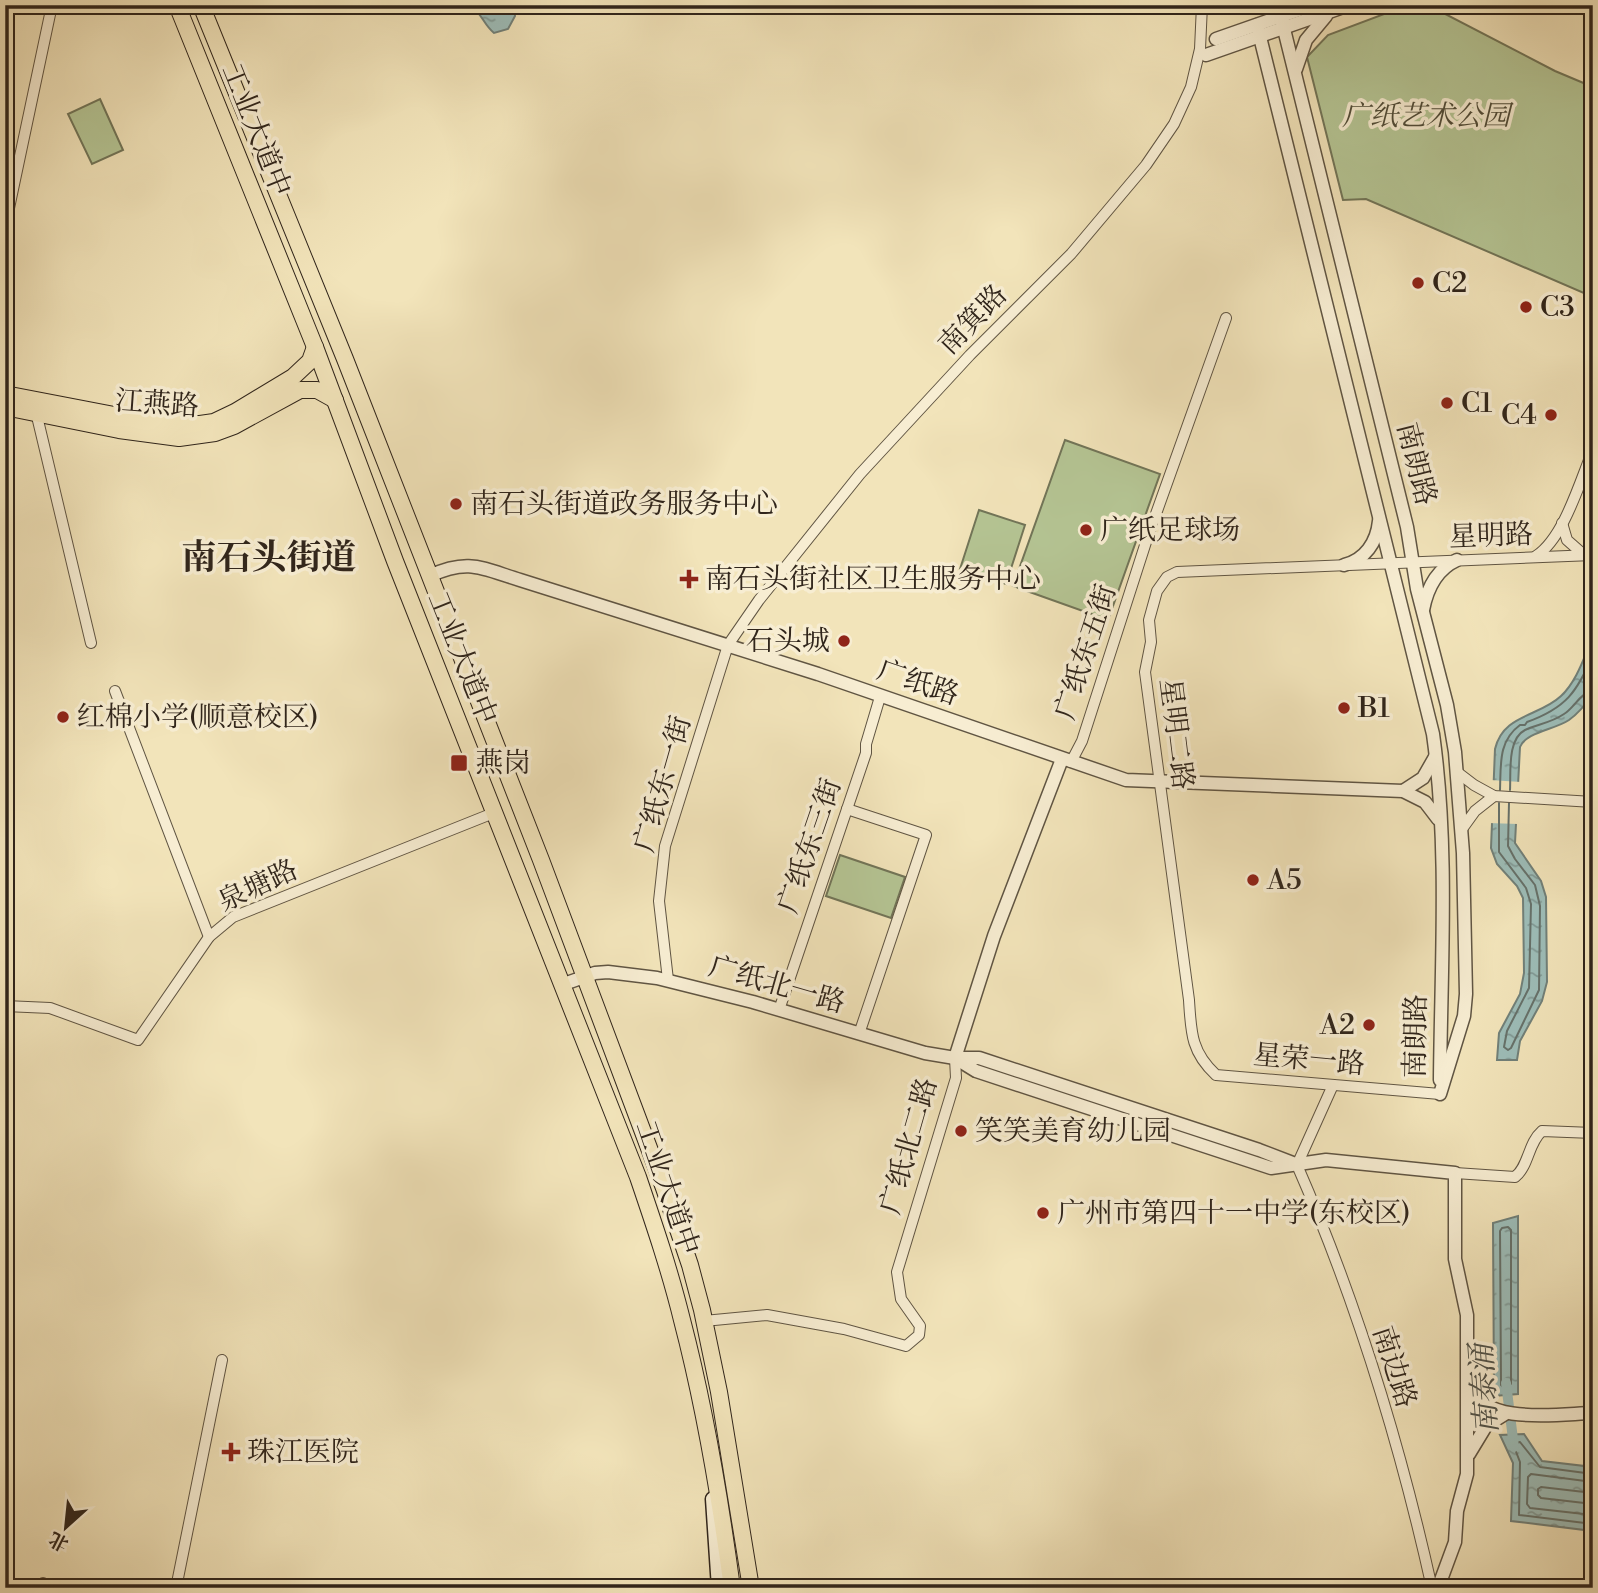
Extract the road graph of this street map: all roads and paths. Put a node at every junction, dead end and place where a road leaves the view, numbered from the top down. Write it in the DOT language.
graph roads {
  1 [pos="52,5"];
  2 [pos="177,5"];
  3 [pos="201,5"];
  4 [pos="1202,5"];
  5 [pos="1313,5"];
  6 [pos="1349,5"];
  7 [pos="1333,11"];
  8 [pos="1281,16"];
  9 [pos="1257,25"];
  10 [pos="1216,40"];
  11 [pos="1206,55"];
  12 [pos="1296,76"];
  13 [pos="1307,120"];
  14 [pos="1283,124"];
  15 [pos="5,227"];
  16 [pos="1226,318"];
  17 [pos="315,348"];
  18 [pos="5,394"];
  19 [pos="335,400"];
  20 [pos="5,407"];
  21 [pos="36,412"];
  22 [pos="1593,450"];
  23 [pos="1391,464"];
  24 [pos="1368,471"];
  25 [pos="1379,517"];
  26 [pos="1562,523"];
  27 [pos="1588,555"];
  28 [pos="1534,557"];
  29 [pos="1457,560"];
  30 [pos="1413,562"];
  31 [pos="1391,563"];
  32 [pos="1344,565"];
  33 [pos="429,576"];
  34 [pos="1423,610"];
  35 [pos="91,643"];
  36 [pos="728,645"];
  37 [pos="1434,653"];
  38 [pos="1416,658"];
  39 [pos="115,691"];
  40 [pos="880,697"];
  41 [pos="1436,753"];
  42 [pos="1067,760"];
  43 [pos="1457,772"];
  44 [pos="1159,783"];
  45 [pos="1403,791"];
  46 [pos="1489,796"];
  47 [pos="1593,802"];
  48 [pos="847,809"];
  49 [pos="495,812"];
  50 [pos="1440,823"];
  51 [pos="1462,829"];
  52 [pos="209,937"];
  53 [pos="585,976"];
  54 [pos="668,980"];
  55 [pos="564,985"];
  56 [pos="5,1006"];
  57 [pos="779,1010"];
  58 [pos="859,1034"];
  59 [pos="955,1058"];
  60 [pos="1216,1075"];
  61 [pos="1333,1085"];
  62 [pos="1440,1094"];
  63 [pos="1593,1133"];
  64 [pos="1297,1165"];
  65 [pos="1455,1172"];
  66 [pos="704,1321"];
  67 [pos="222,1360"];
  68 [pos="1467,1380"];
  69 [pos="1593,1413"];
  70 [pos="1505,1414"];
  71 [pos="711,1459"];
  72 [pos="1467,1459"];
  73 [pos="176,1588"];
  74 [pos="719,1588"];
  75 [pos="732,1588"];
  76 [pos="751,1588"];
  77 [pos="1432,1588"];
  78 [pos="1438,1588"];
  1 -- 15 [label="street"];
  2 -- 17 [label="main road, 工业大道中"];
  3 -- 33 [label="main road"];
  4 -- 36 [label="street, 南箕路"];
  5 -- 8 [label="street"];
  6 -- 7 [label="street"];
  7 -- 11 [label="street"];
  7 -- 12 [label="street"];
  8 -- 9 [label="street"];
  8 -- 12 [label="street, 南朗路"];
  9 -- 10 [label="street"];
  9 -- 14 [label="street, 南朗路"];
  12 -- 13 [label="street, 南朗路"];
  13 -- 14 [label="street"];
  13 -- 23 [label="street, 南朗路"];
  14 -- 24 [label="street, 南朗路"];
  16 -- 42 [label="street, 广纸东五街"];
  17 -- 18 [label="main road, 江燕路"];
  17 -- 19 [label="main road, 工业大道中"];
  19 -- 21 [label="main road, 江燕路"];
  19 -- 49 [label="main road, 工业大道中"];
  20 -- 21 [label="main road, 江燕路"];
  21 -- 35 [label="street"];
  22 -- 26 [label="street"];
  23 -- 24 [label="street"];
  23 -- 30 [label="street, 南朗路"];
  24 -- 25 [label="street, 南朗路"];
  25 -- 31 [label="street, 南朗路"];
  25 -- 32 [label="street"];
  26 -- 27 [label="street"];
  26 -- 28 [label="street"];
  27 -- 28 [label="street, 星明路"];
  28 -- 29 [label="street, 星明路"];
  29 -- 30 [label="street, 星明路"];
  29 -- 34 [label="street"];
  30 -- 31 [label="street, 星明路"];
  30 -- 34 [label="street, 南朗路"];
  31 -- 32 [label="street, 星明二路"];
  31 -- 38 [label="street, 南朗路"];
  32 -- 44 [label="street, 星明二路"];
  33 -- 36 [label="street, 广纸路"];
  33 -- 53 [label="main road"];
  34 -- 37 [label="street, 南朗路"];
  36 -- 40 [label="street, 广纸路"];
  36 -- 54 [label="street, 广纸东一街"];
  37 -- 38 [label="street"];
  37 -- 43 [label="street, 南朗路"];
  38 -- 41 [label="street, 南朗路"];
  39 -- 52 [label="street"];
  40 -- 42 [label="street, 广纸路"];
  40 -- 48 [label="street, 广纸东三街"];
  41 -- 45 [label="street"];
  41 -- 50 [label="street, 南朗路"];
  42 -- 44 [label="street, 广纸路"];
  42 -- 59 [label="street, 广纸北二路"];
  43 -- 46 [label="street"];
  43 -- 51 [label="street, 南朗路"];
  44 -- 45 [label="street, 广纸路"];
  44 -- 60 [label="street, 星明二路"];
  45 -- 50 [label="street"];
  46 -- 47 [label="street"];
  46 -- 51 [label="street"];
  48 -- 57 [label="street, 广纸东三街"];
  48 -- 58 [label="street"];
  49 -- 52 [label="street, 泉塘路"];
  49 -- 55 [label="main road, 工业大道中"];
  50 -- 62 [label="street, 南朗路"];
  51 -- 62 [label="street, 南朗路"];
  52 -- 56 [label="street, 泉塘路"];
  53 -- 54 [label="street, 广纸北一路"];
  53 -- 55 [label="street, 广纸北一路"];
  53 -- 66 [label="main road"];
  54 -- 57 [label="street, 广纸北一路"];
  55 -- 71 [label="main road, 工业大道中"];
  57 -- 58 [label="street, 广纸北一路"];
  58 -- 59 [label="street, 广纸北一路"];
  59 -- 64 [label="street, 广纸北一路"];
  59 -- 66 [label="street, 广纸北二路"];
  60 -- 61 [label="street, 星荣一路"];
  61 -- 62 [label="street, 星荣一路"];
  61 -- 64 [label="street"];
  63 -- 65 [label="street"];
  64 -- 65 [label="street, 广纸北一路"];
  64 -- 77 [label="street, 南边路"];
  65 -- 68 [label="street"];
  66 -- 76 [label="main road"];
  67 -- 73 [label="street"];
  68 -- 70 [label="street"];
  68 -- 72 [label="street"];
  69 -- 70 [label="street"];
  70 -- 72 [label="street"];
  71 -- 74 [label="main road"];
  71 -- 75 [label="main road, 工业大道中"];
  72 -- 78 [label="street"];
}
